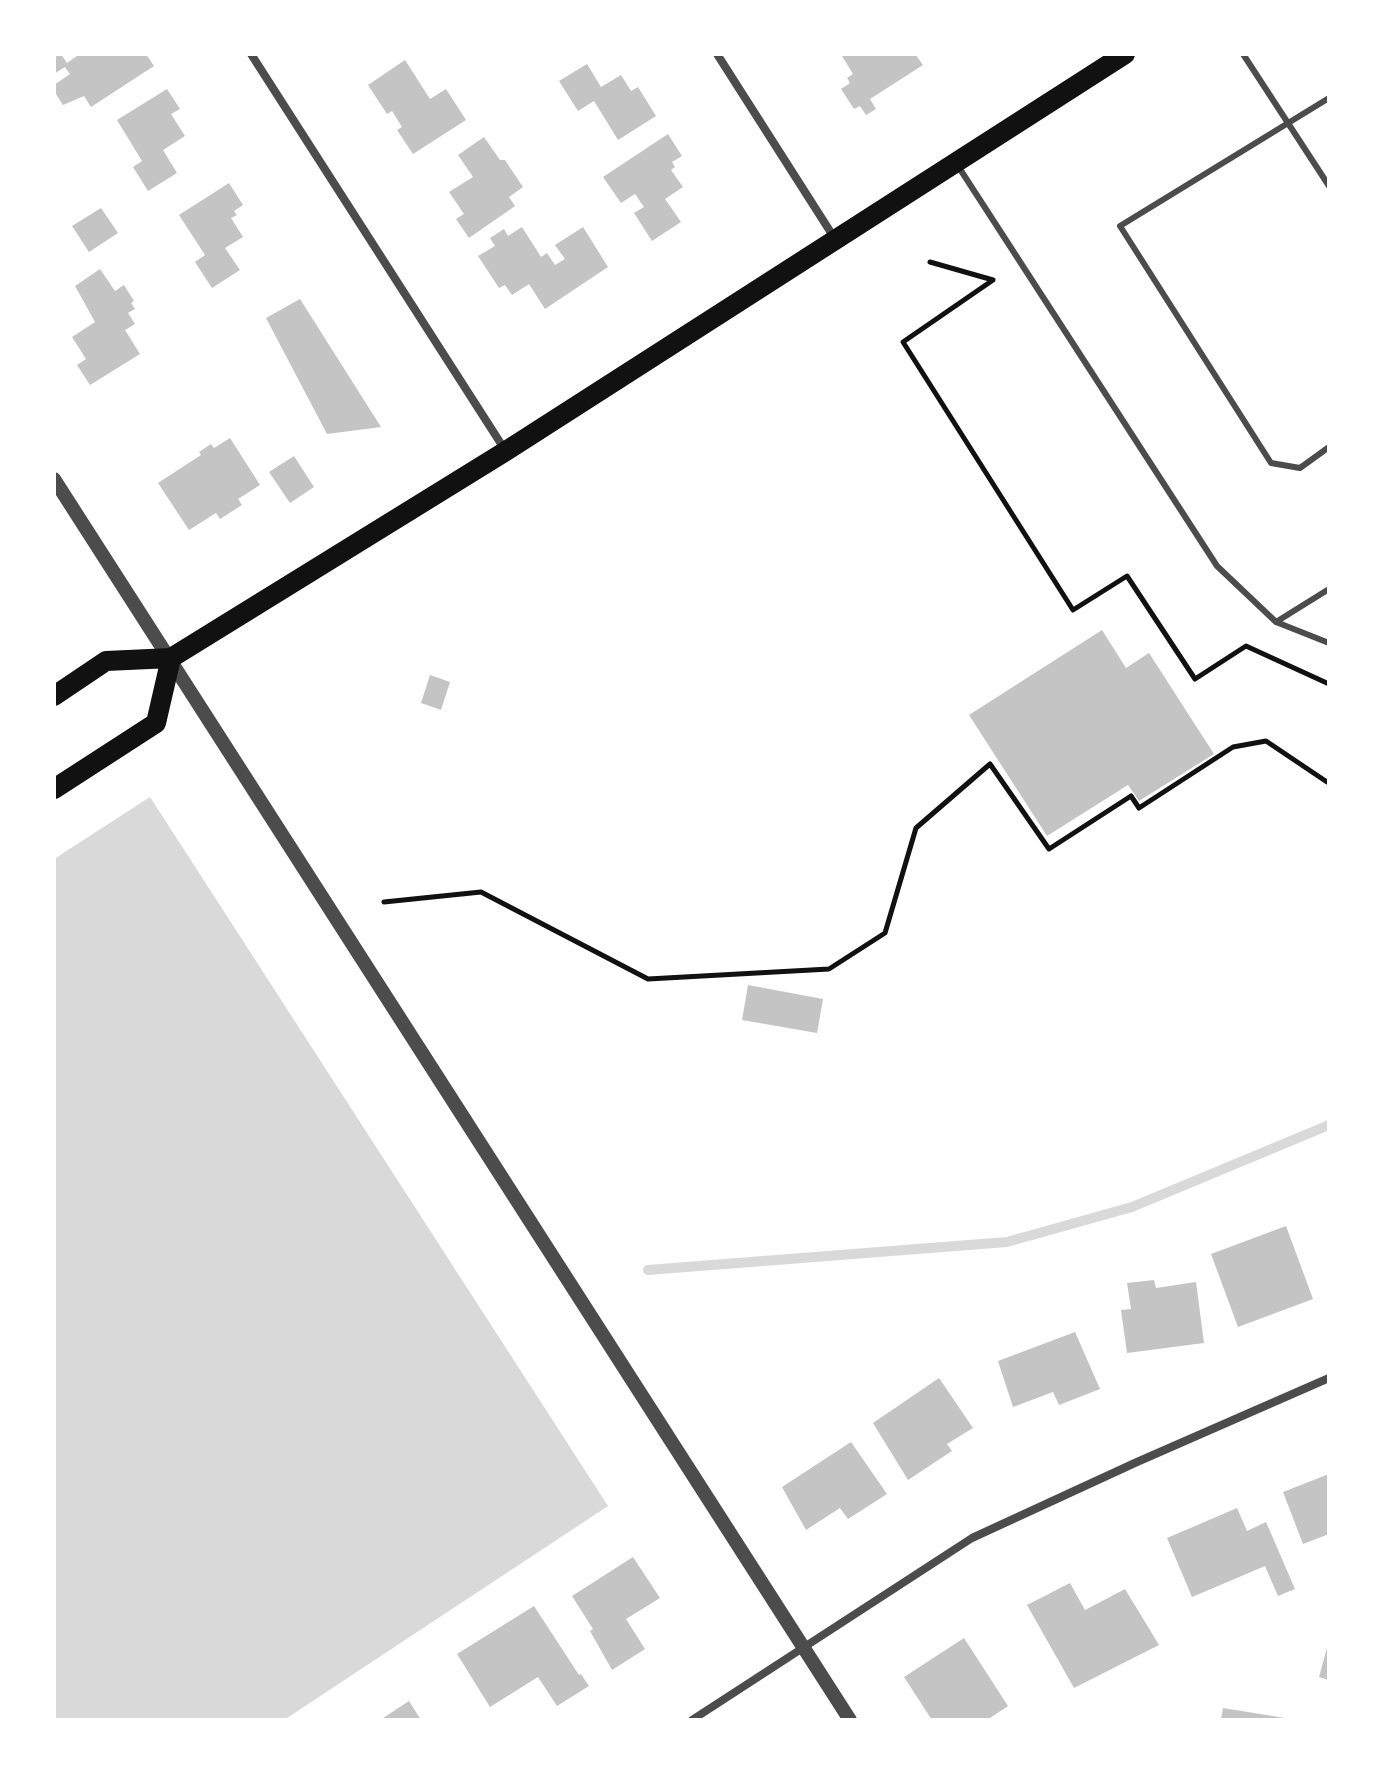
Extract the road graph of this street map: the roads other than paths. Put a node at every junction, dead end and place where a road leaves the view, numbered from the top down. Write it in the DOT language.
graph roads {
  1 [pos="251,54"];
  2 [pos="717,54"];
  3 [pos="1125,54"];
  4 [pos="1243,54"];
  5 [pos="1329,98"];
  6 [pos="1288,125"];
  7 [pos="956,163"];
  8 [pos="1329,186"];
  9 [pos="835,240"];
  10 [pos="1329,447"];
  11 [pos="506,451"];
  12 [pos="54,479"];
  13 [pos="1329,589"];
  14 [pos="1276,622"];
  15 [pos="1329,643"];
  16 [pos="171,658"];
  17 [pos="54,696"];
  18 [pos="54,789"];
  19 [pos="1329,1378"];
  20 [pos="803,1646"];
  21 [pos="692,1720"];
  22 [pos="850,1720"];
  1 -- 11 [label="street"];
  2 -- 9 [label="street"];
  3 -- 7 [label="main road"];
  4 -- 6 [label="lane"];
  5 -- 6 [label="lane"];
  6 -- 8 [label="lane"];
  6 -- 10 [label="lane"];
  7 -- 9 [label="main road"];
  7 -- 14 [label="lane"];
  9 -- 11 [label="main road"];
  11 -- 16 [label="main road"];
  12 -- 16 [label="street"];
  13 -- 14 [label="lane"];
  14 -- 15 [label="lane"];
  16 -- 17 [label="main road"];
  16 -- 18 [label="main road"];
  16 -- 20 [label="street"];
  19 -- 20 [label="street"];
  20 -- 21 [label="street"];
  20 -- 22 [label="street"];
}
